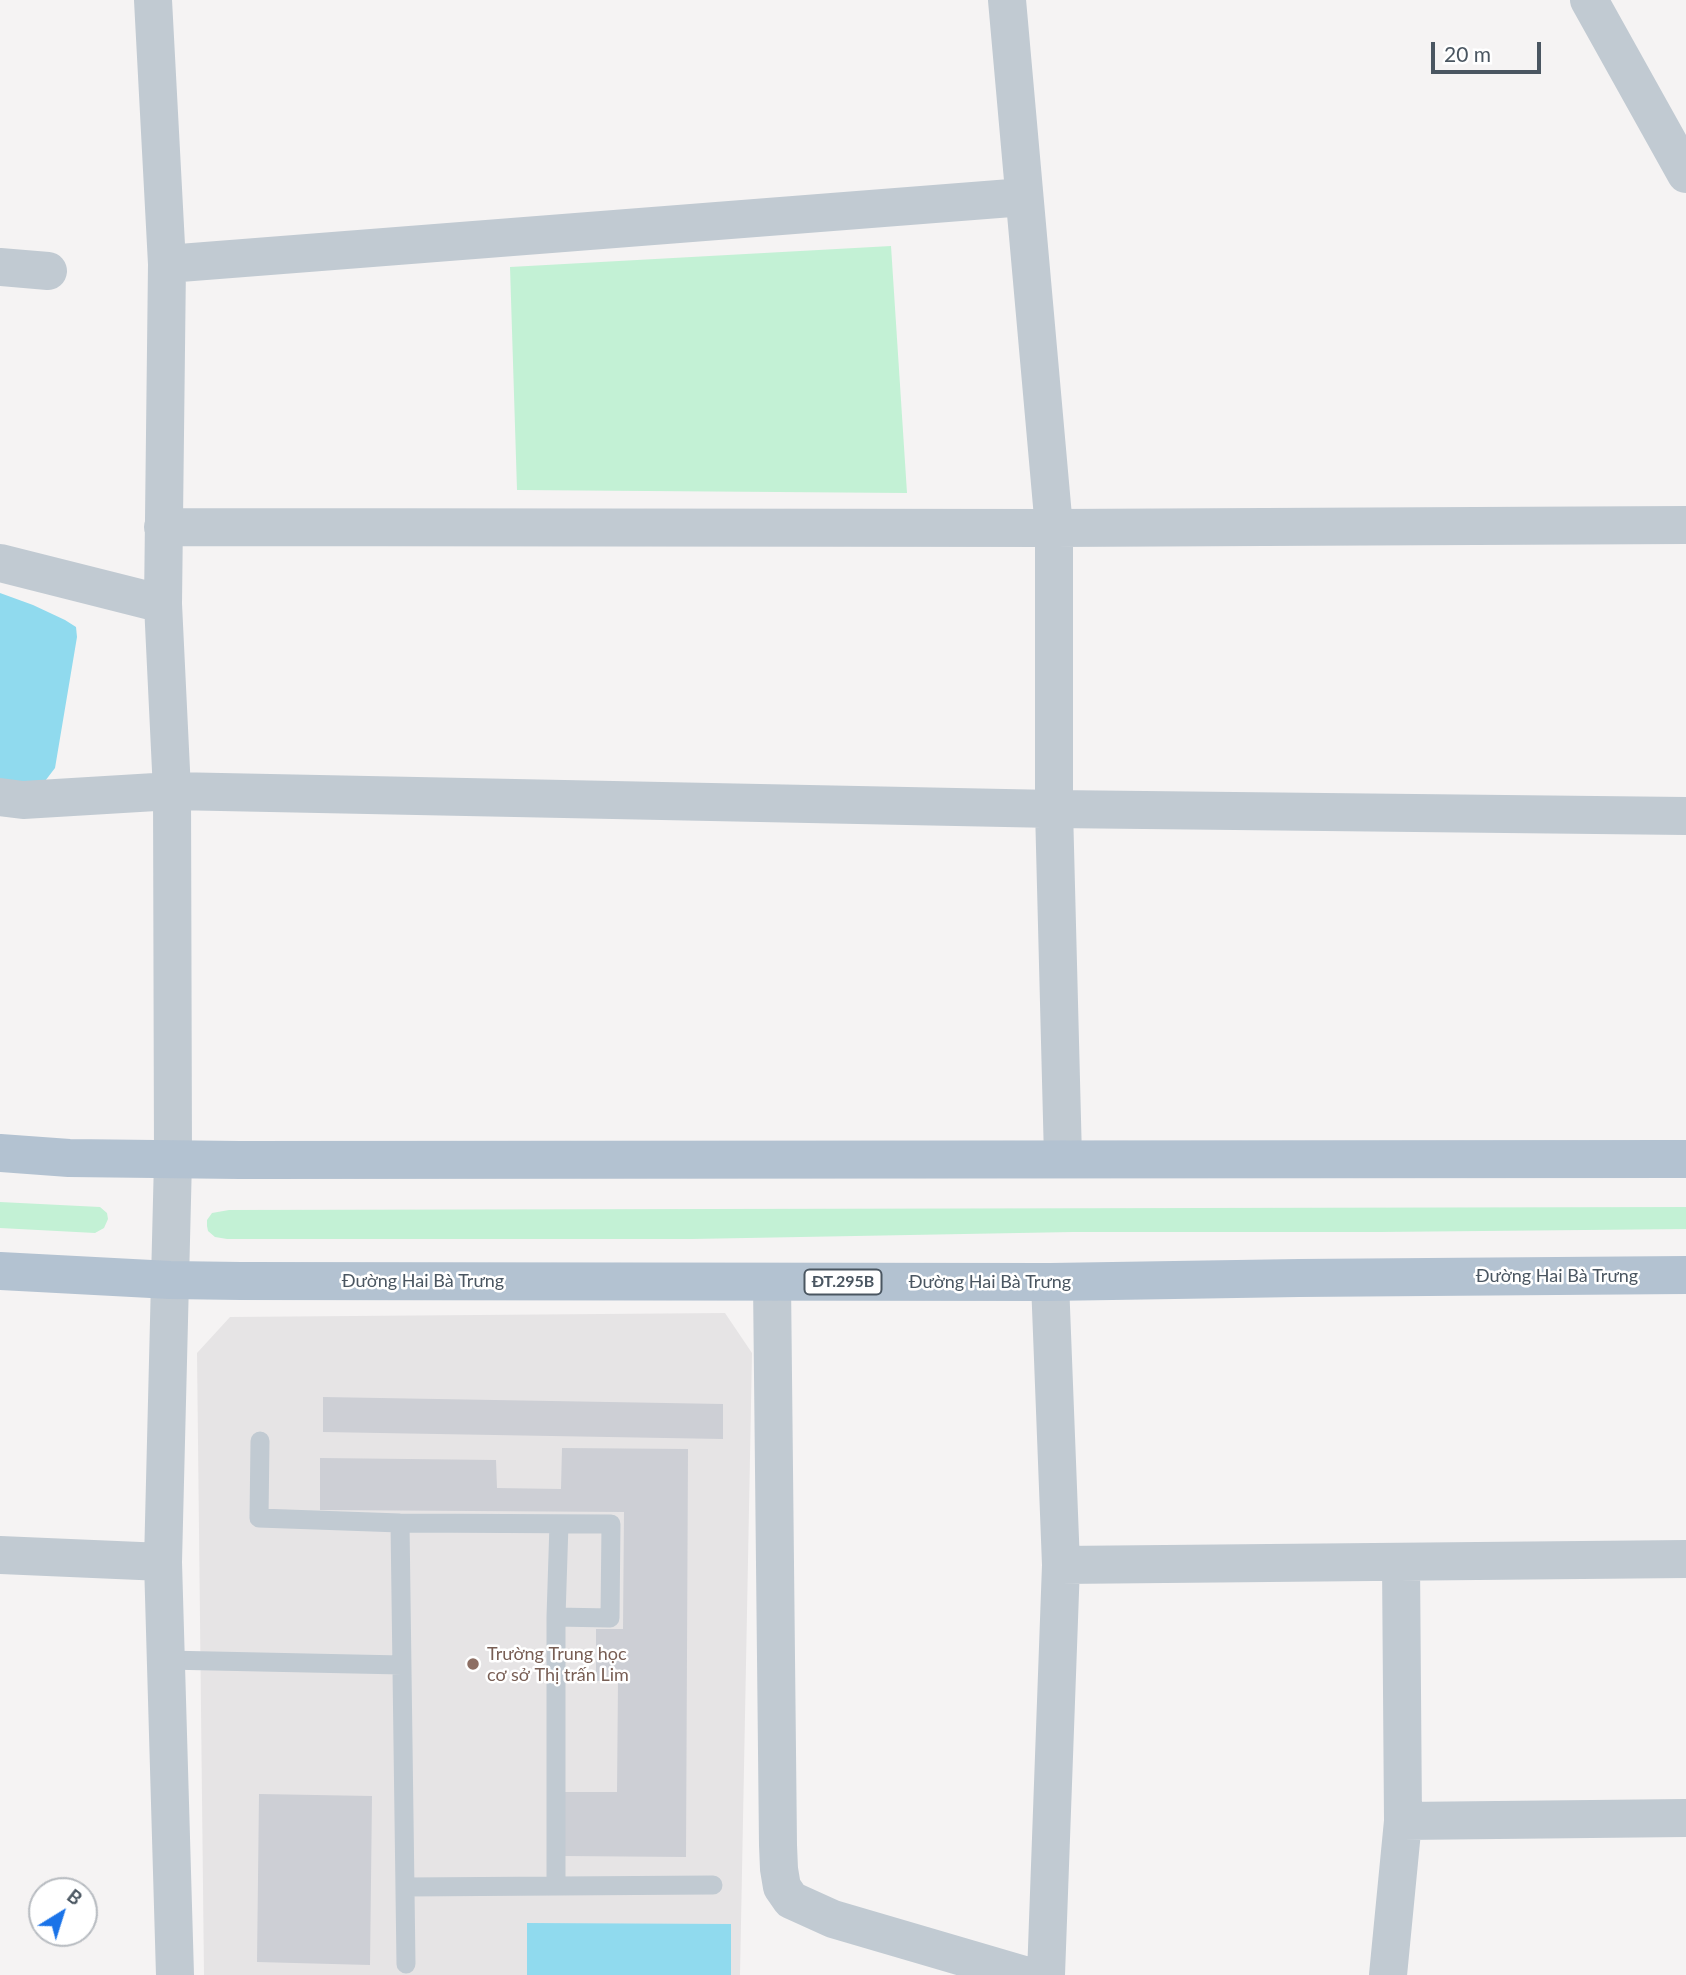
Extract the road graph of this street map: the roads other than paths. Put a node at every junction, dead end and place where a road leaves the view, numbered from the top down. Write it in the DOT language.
graph roads {
  1 [pos="153,0"];
  2 [pos="1007,0"];
  3 [pos="1589,0"];
  4 [pos="1681,155"];
  5 [pos="1024,197"];
  6 [pos="167,264"];
  7 [pos="0,267"];
  8 [pos="48,271"];
  9 [pos="1686,525"];
  10 [pos="163,527"];
  11 [pos="1054,528"];
  12 [pos="0,563"];
  13 [pos="163,604"];
  14 [pos="172,791"];
  15 [pos="0,797"];
  16 [pos="1054,809"];
  17 [pos="1686,816"];
  18 [pos="0,1153"];
  19 [pos="1063,1158"];
  20 [pos="1686,1159"];
  21 [pos="173,1160"];
  22 [pos="0,1271"];
  23 [pos="1686,1275"];
  24 [pos="170,1280"];
  25 [pos="772,1282"];
  26 [pos="1050,1282"];
  27 [pos="260,1441"];
  28 [pos="401,1523"];
  29 [pos="559,1524"];
  30 [pos="0,1555"];
  31 [pos="1686,1559"];
  32 [pos="163,1562"];
  33 [pos="1401,1562"];
  34 [pos="1061,1565"];
  35 [pos="556,1617"];
  36 [pos="166,1660"];
  37 [pos="402,1665"];
  38 [pos="1686,1818"];
  39 [pos="1403,1821"];
  40 [pos="713,1885"];
  41 [pos="556,1886"];
  42 [pos="405,1887"];
  43 [pos="406,1964"];
  44 [pos="175,1975"];
  45 [pos="1024,1975"];
  46 [pos="1046,1975"];
  47 [pos="1388,1975"];
  1 -- 6 [label="street"];
  2 -- 5 [label="street"];
  3 -- 4 [label="street"];
  5 -- 6 [label="street"];
  5 -- 11 [label="street"];
  6 -- 10 [label="street"];
  7 -- 8 [label="street"];
  9 -- 11 [label="street"];
  10 -- 11 [label="street"];
  10 -- 13 [label="street"];
  11 -- 16 [label="street"];
  12 -- 13 [label="street"];
  13 -- 14 [label="street"];
  14 -- 15 [label="street"];
  14 -- 16 [label="street"];
  14 -- 21 [label="street"];
  16 -- 17 [label="street"];
  16 -- 19 [label="street"];
  18 -- 21 [label="main road"];
  19 -- 20 [label="main road"];
  19 -- 21 [label="main road"];
  21 -- 24 [label="street"];
  22 -- 24 [label="main road, Đường Hai Bà Trưng / ĐT.295B"];
  23 -- 26 [label="main road, Đường Hai Bà Trưng / ĐT.295B"];
  24 -- 25 [label="main road, Đường Hai Bà Trưng / ĐT.295B"];
  24 -- 32 [label="street"];
  25 -- 26 [label="main road, Đường Hai Bà Trưng / ĐT.295B"];
  25 -- 45 [label="street"];
  26 -- 34 [label="street"];
  27 -- 28 [label="lane"];
  28 -- 29 [label="lane"];
  28 -- 37 [label="lane"];
  29 -- 35 [label="lane"];
  29 -- 35 [label="lane"];
  30 -- 32 [label="street"];
  31 -- 33 [label="street"];
  32 -- 36 [label="street"];
  33 -- 34 [label="street"];
  33 -- 39 [label="street"];
  34 -- 46 [label="street"];
  35 -- 41 [label="lane"];
  36 -- 37 [label="lane"];
  36 -- 44 [label="street"];
  37 -- 42 [label="lane"];
  38 -- 39 [label="street"];
  39 -- 47 [label="street"];
  40 -- 41 [label="lane"];
  41 -- 42 [label="lane"];
  42 -- 43 [label="lane"];
}
